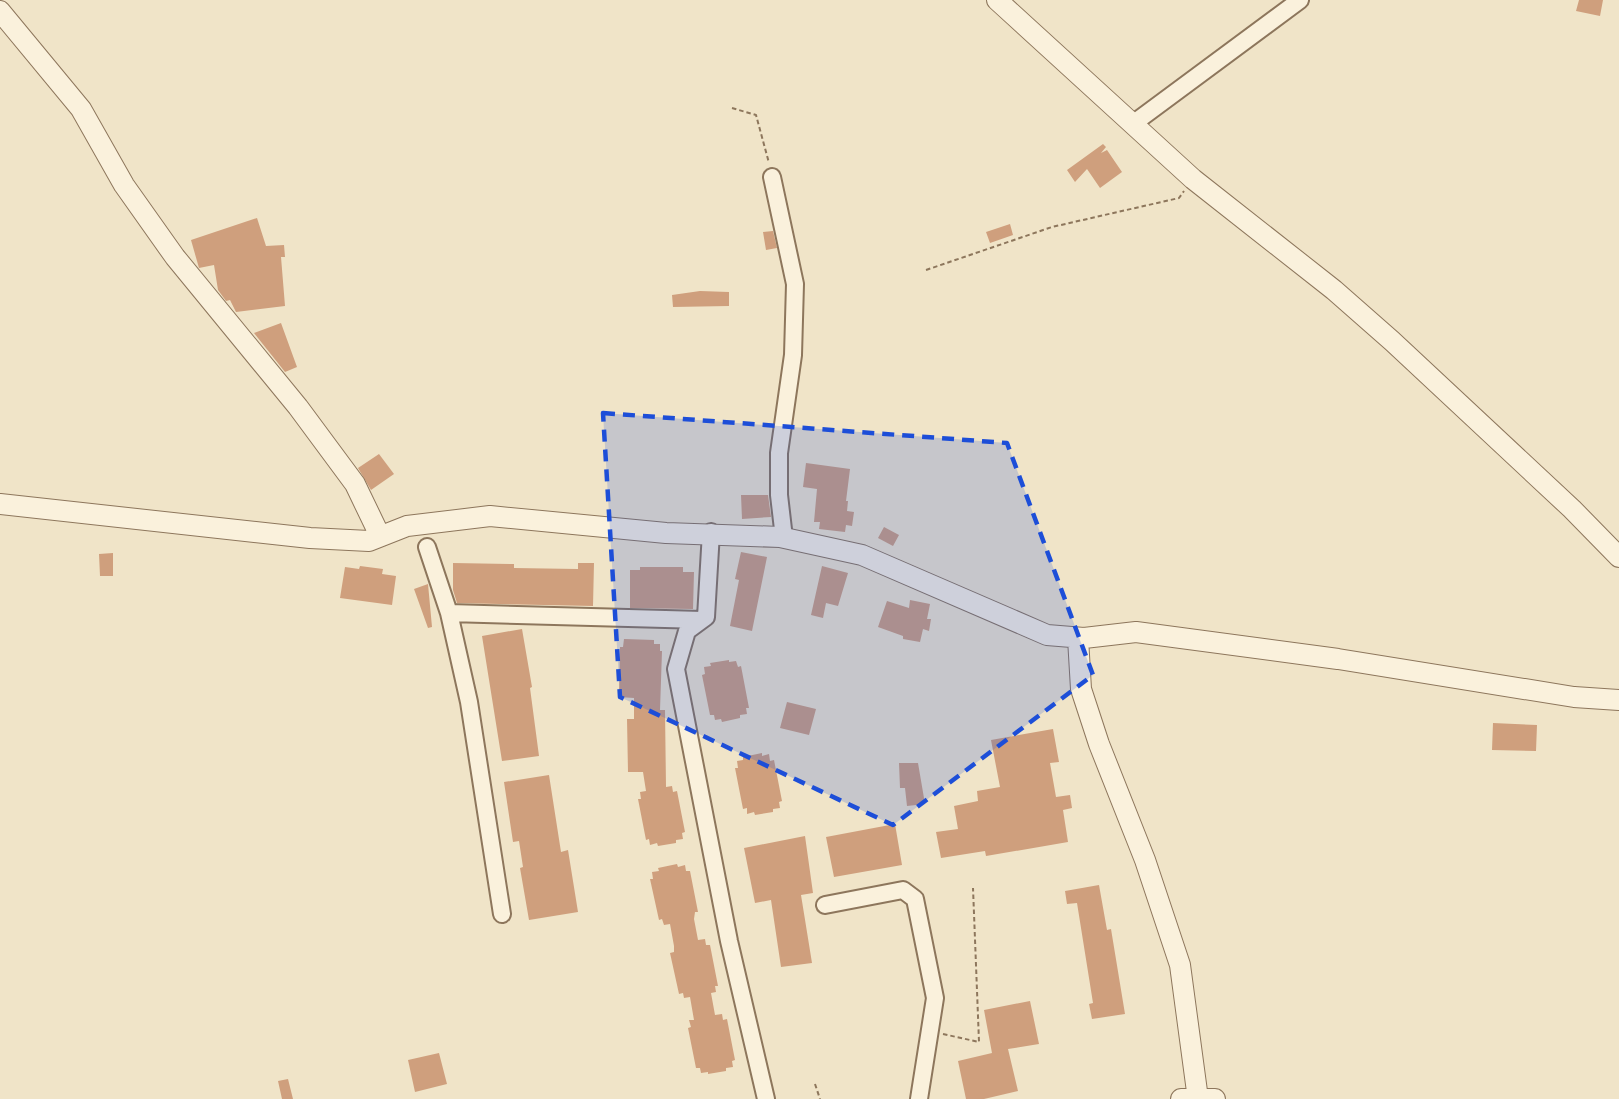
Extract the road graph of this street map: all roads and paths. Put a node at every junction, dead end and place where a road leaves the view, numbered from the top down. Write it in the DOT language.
graph roads {
  1 [pos="997,0"];
  2 [pos="1300,0"];
  3 [pos="0,11"];
  4 [pos="732,108"];
  5 [pos="1134,123"];
  6 [pos="772,177"];
  7 [pos="1193,179"];
  8 [pos="926,270"];
  9 [pos="0,504"];
  10 [pos="711,532"];
  11 [pos="380,536"];
  12 [pos="784,538"];
  13 [pos="427,547"];
  14 [pos="1619,557"];
  15 [pos="449,613"];
  16 [pos="702,620"];
  17 [pos="1078,638"];
  18 [pos="1619,700"];
  19 [pos="973,888"];
  20 [pos="825,904"];
  21 [pos="502,914"];
  22 [pos="932,1031"];
  23 [pos="815,1084"];
  24 [pos="766,1099"];
  25 [pos="820,1099"];
  26 [pos="919,1099"];
  27 [pos="1198,1099"];
  1 -- 5 [label="street"];
  2 -- 5 [label="street"];
  3 -- 11 [label="street"];
  4 -- 6 [label="path"];
  5 -- 7 [label="street"];
  6 -- 12 [label="street"];
  7 -- 8 [label="path"];
  7 -- 14 [label="street"];
  9 -- 11 [label="street"];
  10 -- 11 [label="street"];
  10 -- 12 [label="street"];
  10 -- 16 [label="street"];
  12 -- 17 [label="street"];
  13 -- 15 [label="street"];
  15 -- 16 [label="street"];
  15 -- 21 [label="street"];
  16 -- 24 [label="street"];
  17 -- 18 [label="street"];
  17 -- 27 [label="street"];
  19 -- 22 [label="path"];
  20 -- 22 [label="street"];
  22 -- 26 [label="street"];
  23 -- 25 [label="path"];
}
